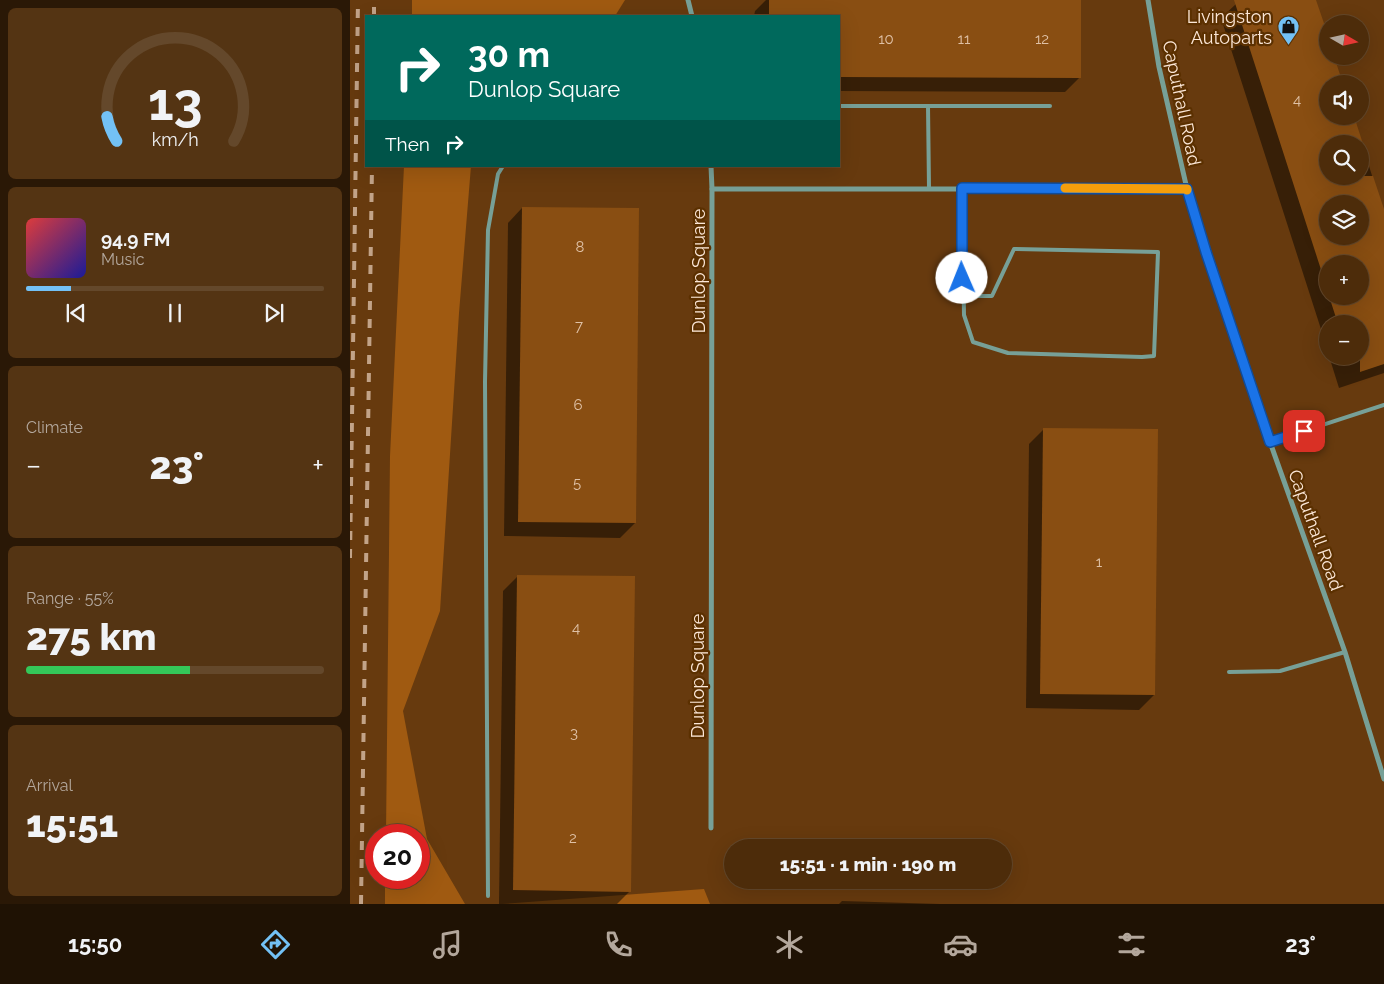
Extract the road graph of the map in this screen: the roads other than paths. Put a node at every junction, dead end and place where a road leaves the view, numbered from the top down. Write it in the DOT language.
graph roads {
  1 [pos="688,0"];
  2 [pos="1148,0"];
  3 [pos="692,15"];
  4 [pos="840,106"];
  5 [pos="928,106"];
  6 [pos="1050,106"];
  7 [pos="502,167"];
  8 [pos="711,167"];
  9 [pos="929,188"];
  10 [pos="962,188"];
  11 [pos="712,189"];
  12 [pos="1187,189"];
  13 [pos="963,296"];
  14 [pos="1384,405"];
  15 [pos="1270,442"];
  16 [pos="1345,652"];
  17 [pos="1229,672"];
  18 [pos="1384,779"];
  19 [pos="711,828"];
  20 [pos="488,896"];
  1 -- 3 [label="street"];
  2 -- 12 [label="street, Caputhall Road"];
  4 -- 5 [label="lane"];
  5 -- 6 [label="lane"];
  5 -- 9 [label="lane"];
  7 -- 20 [label="lane"];
  8 -- 11 [label="street"];
  9 -- 10 [label="street, Dunlop Square"];
  9 -- 11 [label="street, Dunlop Square"];
  10 -- 12 [label="street, Dunlop Square"];
  10 -- 13 [label="lane"];
  11 -- 19 [label="street, Dunlop Square"];
  12 -- 15 [label="street, Caputhall Road"];
  13 -- 13 [label="lane"];
  14 -- 15 [label="lane"];
  15 -- 16 [label="street, Caputhall Road"];
  16 -- 17 [label="lane"];
  16 -- 18 [label="street, Caputhall Road"];
}
